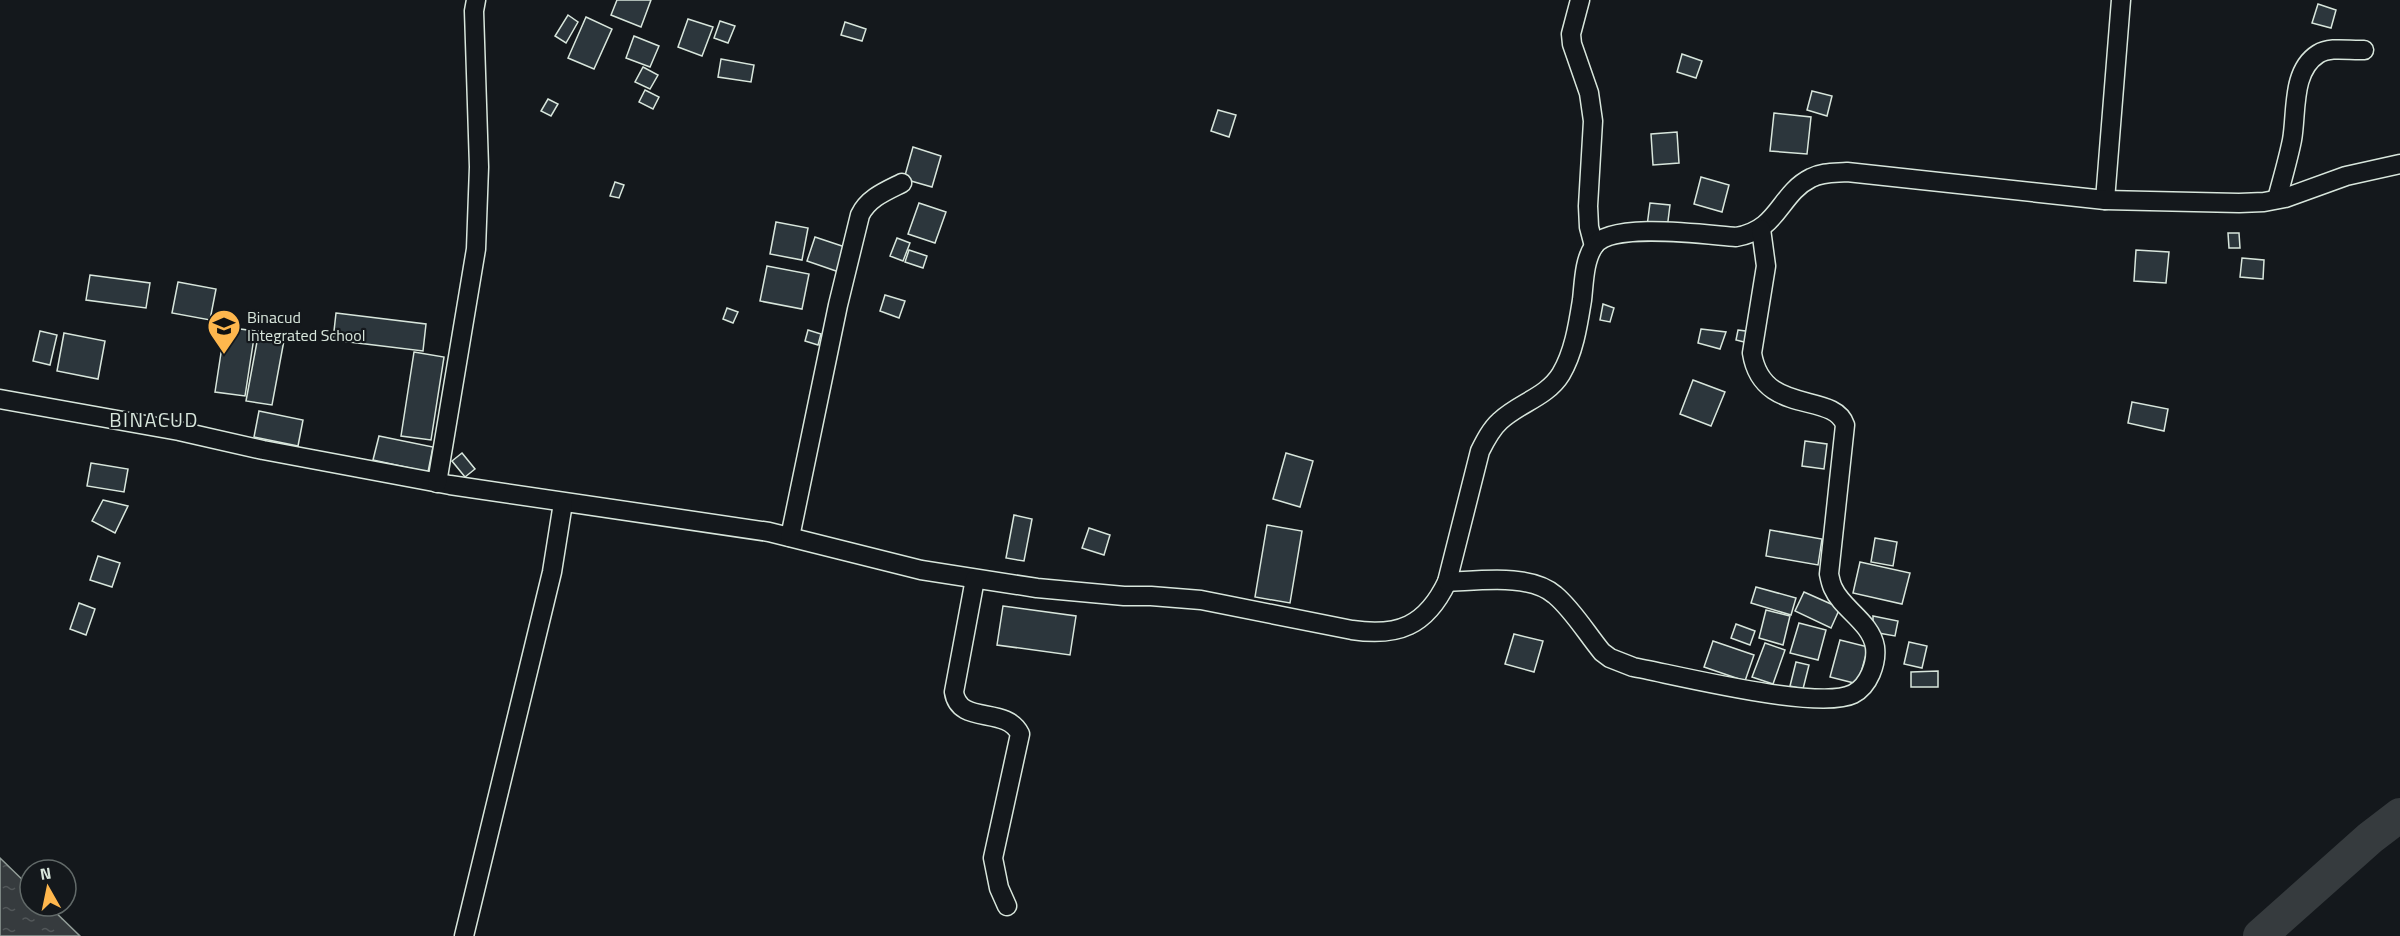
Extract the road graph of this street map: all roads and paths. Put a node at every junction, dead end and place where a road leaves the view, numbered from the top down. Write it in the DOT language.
graph roads {
  1 [pos="476,0"];
  2 [pos="1580,0"];
  3 [pos="2121,0"];
  4 [pos="2364,50"];
  5 [pos="2400,164"];
  6 [pos="902,183"];
  7 [pos="2277,199"];
  8 [pos="2105,200"];
  9 [pos="1761,229"];
  10 [pos="1594,246"];
  11 [pos="0,399"];
  12 [pos="437,483"];
  13 [pos="563,503"];
  14 [pos="790,537"];
  15 [pos="975,579"];
  16 [pos="1447,582"];
  17 [pos="1007,906"];
  18 [pos="464,936"];
  1 -- 12 [label="street"];
  2 -- 10 [label="street"];
  3 -- 8 [label="street"];
  4 -- 7 [label="street"];
  5 -- 7 [label="street"];
  6 -- 14 [label="street"];
  7 -- 8 [label="street"];
  8 -- 9 [label="street"];
  9 -- 10 [label="street"];
  9 -- 16 [label="street"];
  10 -- 16 [label="street"];
  11 -- 12 [label="street"];
  12 -- 13 [label="street"];
  13 -- 14 [label="street"];
  13 -- 18 [label="street"];
  14 -- 15 [label="street"];
  15 -- 16 [label="street"];
  15 -- 17 [label="street"];
}
